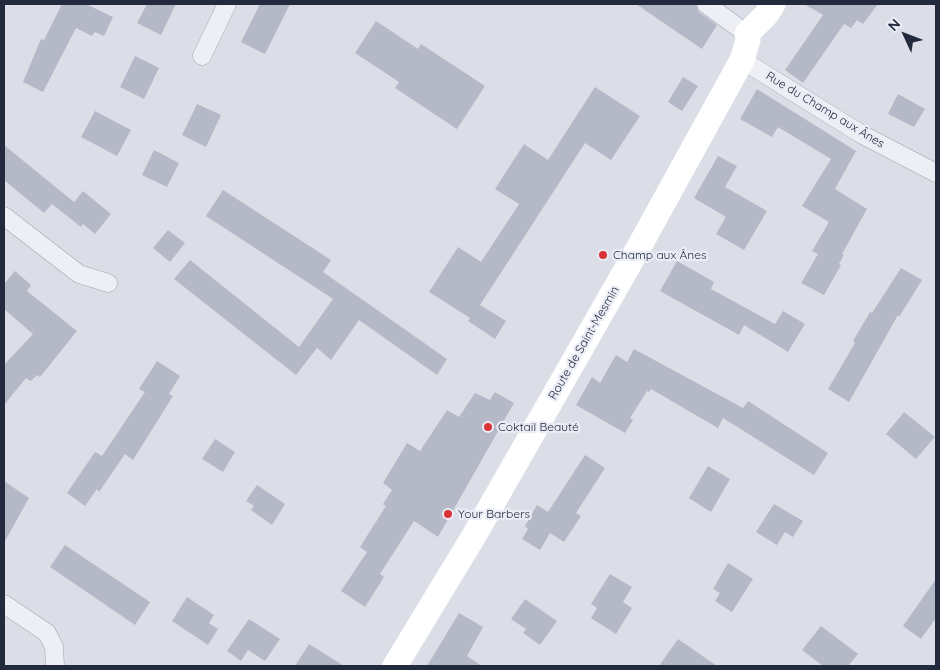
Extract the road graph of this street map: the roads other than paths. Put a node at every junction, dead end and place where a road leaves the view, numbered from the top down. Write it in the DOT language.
graph roads {
  1 [pos="227,4"];
  2 [pos="706,4"];
  3 [pos="773,4"];
  4 [pos="747,34"];
  5 [pos="202,56"];
  6 [pos="742,60"];
  7 [pos="936,173"];
  8 [pos="4,216"];
  9 [pos="108,283"];
  10 [pos="4,604"];
  11 [pos="55,666"];
  12 [pos="395,666"];
  1 -- 5 [label="street"];
  2 -- 4 [label="street"];
  3 -- 4 [label="main road"];
  4 -- 6 [label="main road, Route de Saint-Mesmin"];
  6 -- 7 [label="street, Rue du Champ aux Ânes"];
  6 -- 12 [label="main road, Route de Saint-Mesmin"];
  8 -- 9 [label="street"];
  10 -- 11 [label="street"];
}
